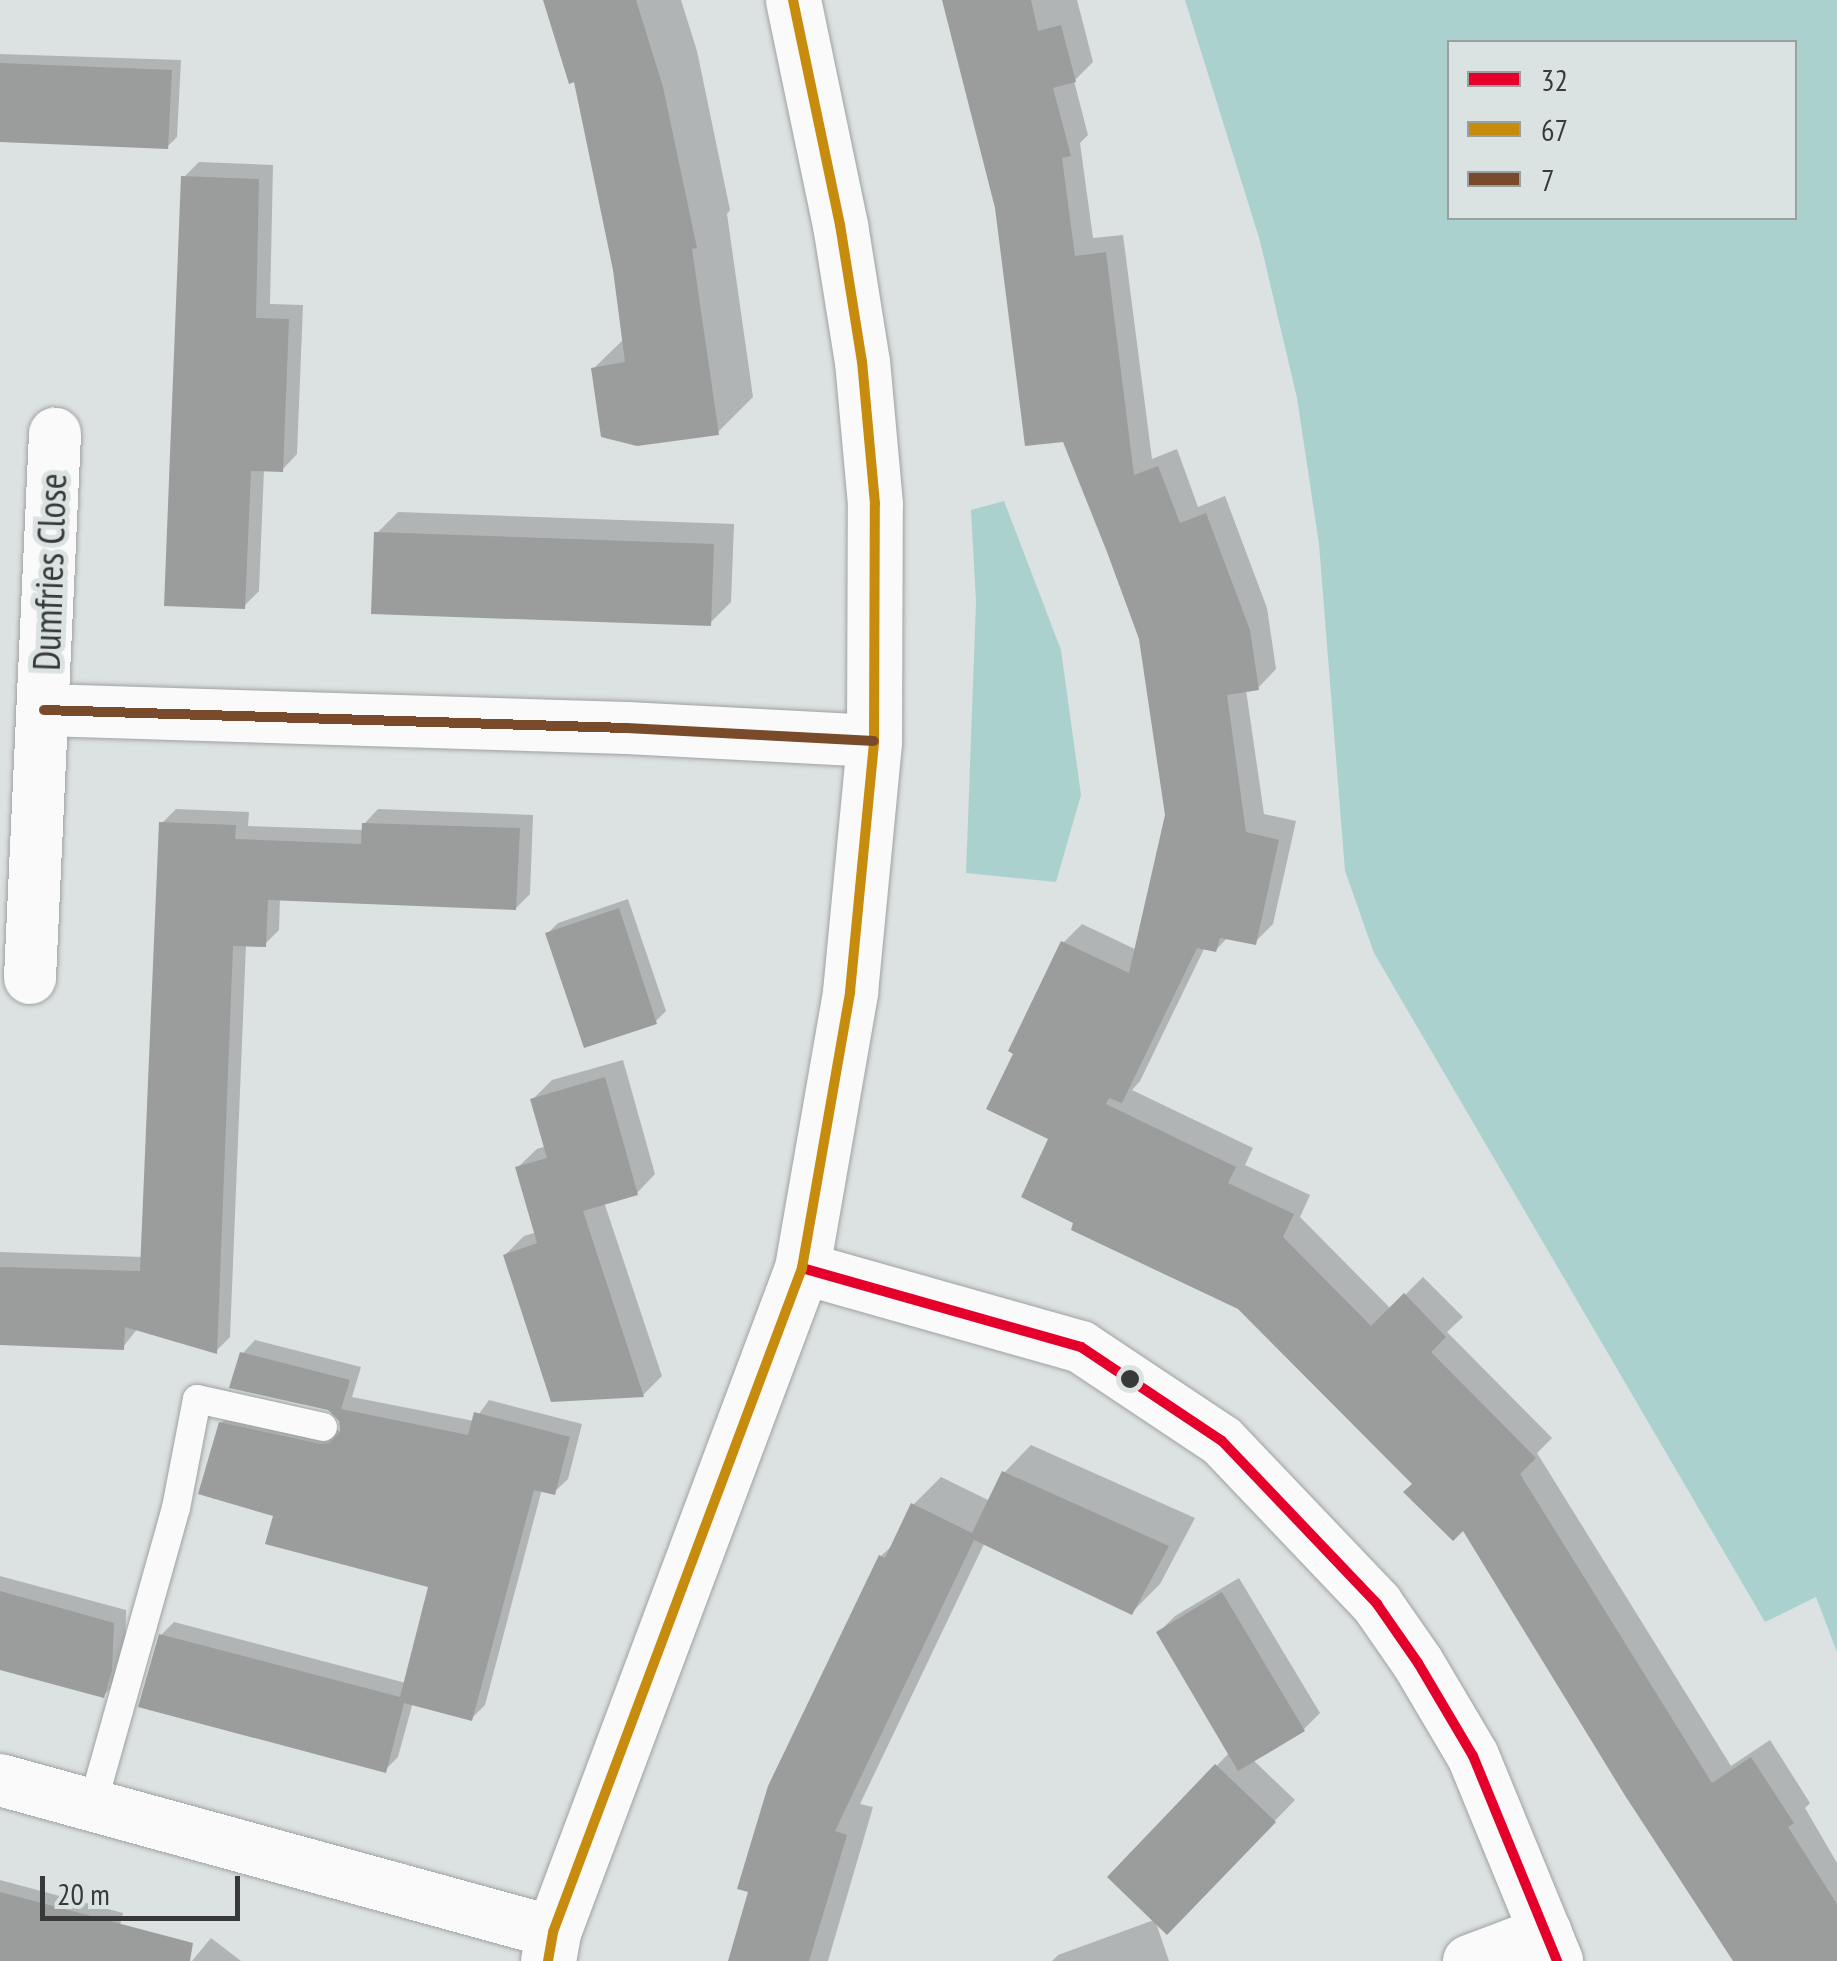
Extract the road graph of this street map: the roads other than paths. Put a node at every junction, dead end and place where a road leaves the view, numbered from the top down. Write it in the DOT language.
graph roads {
  1 [pos="793,0"];
  2 [pos="55,434"];
  3 [pos="44,710"];
  4 [pos="874,741"];
  5 [pos="30,978"];
  6 [pos="802,1268"];
  7 [pos="323,1427"];
  8 [pos="0,1780"];
  9 [pos="93,1804"];
  10 [pos="550,1946"];
  11 [pos="1551,1946"];
  12 [pos="1469,1961"];
  1 -- 4 [label="street"];
  2 -- 3 [label="street, Dumfries Close"];
  3 -- 4 [label="street, Dumfries Close"];
  3 -- 5 [label="street, Dumfries Close"];
  4 -- 6 [label="street"];
  6 -- 10 [label="street"];
  6 -- 11 [label="street"];
  7 -- 9 [label="lane"];
  8 -- 9 [label="street"];
  9 -- 10 [label="street"];
  11 -- 12 [label="street"];
}
